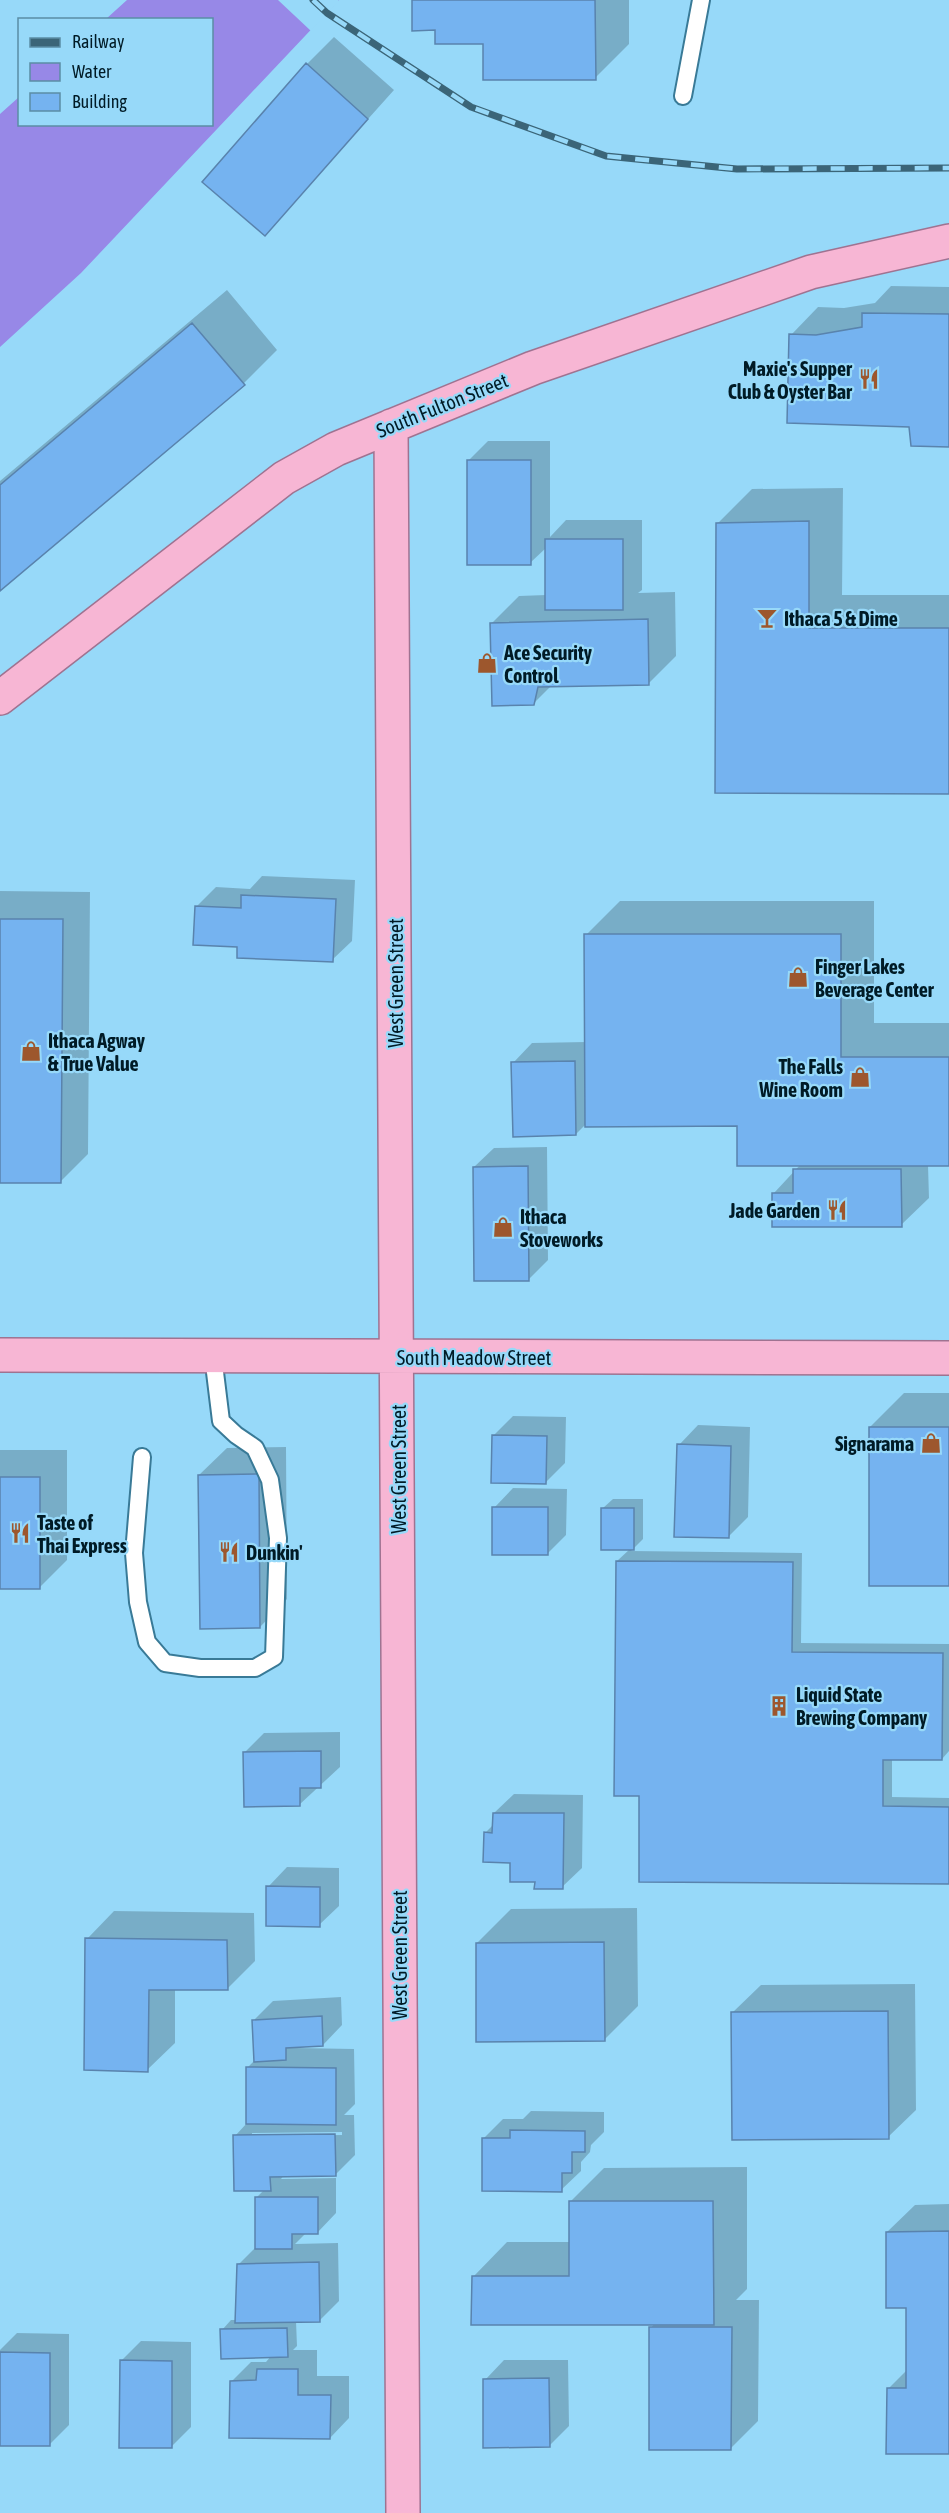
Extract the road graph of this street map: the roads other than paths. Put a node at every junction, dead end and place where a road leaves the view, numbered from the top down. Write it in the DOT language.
graph roads {
  1 [pos="701,0"];
  2 [pos="683,96"];
  3 [pos="949,241"];
  4 [pos="391,426"];
  5 [pos="0,698"];
  6 [pos="0,1355"];
  7 [pos="213,1356"];
  8 [pos="398,1357"];
  9 [pos="949,1358"];
  10 [pos="142,1457"];
  11 [pos="403,2513"];
  1 -- 2 [label="lane"];
  3 -- 4 [label="highway, South Fulton Street"];
  4 -- 5 [label="highway, South Fulton Street"];
  4 -- 8 [label="highway, West Green Street"];
  6 -- 7 [label="highway, South Meadow Street"];
  7 -- 8 [label="highway, South Meadow Street"];
  7 -- 10 [label="lane"];
  8 -- 9 [label="highway, South Meadow Street"];
  8 -- 11 [label="highway, West Green Street"];
}
